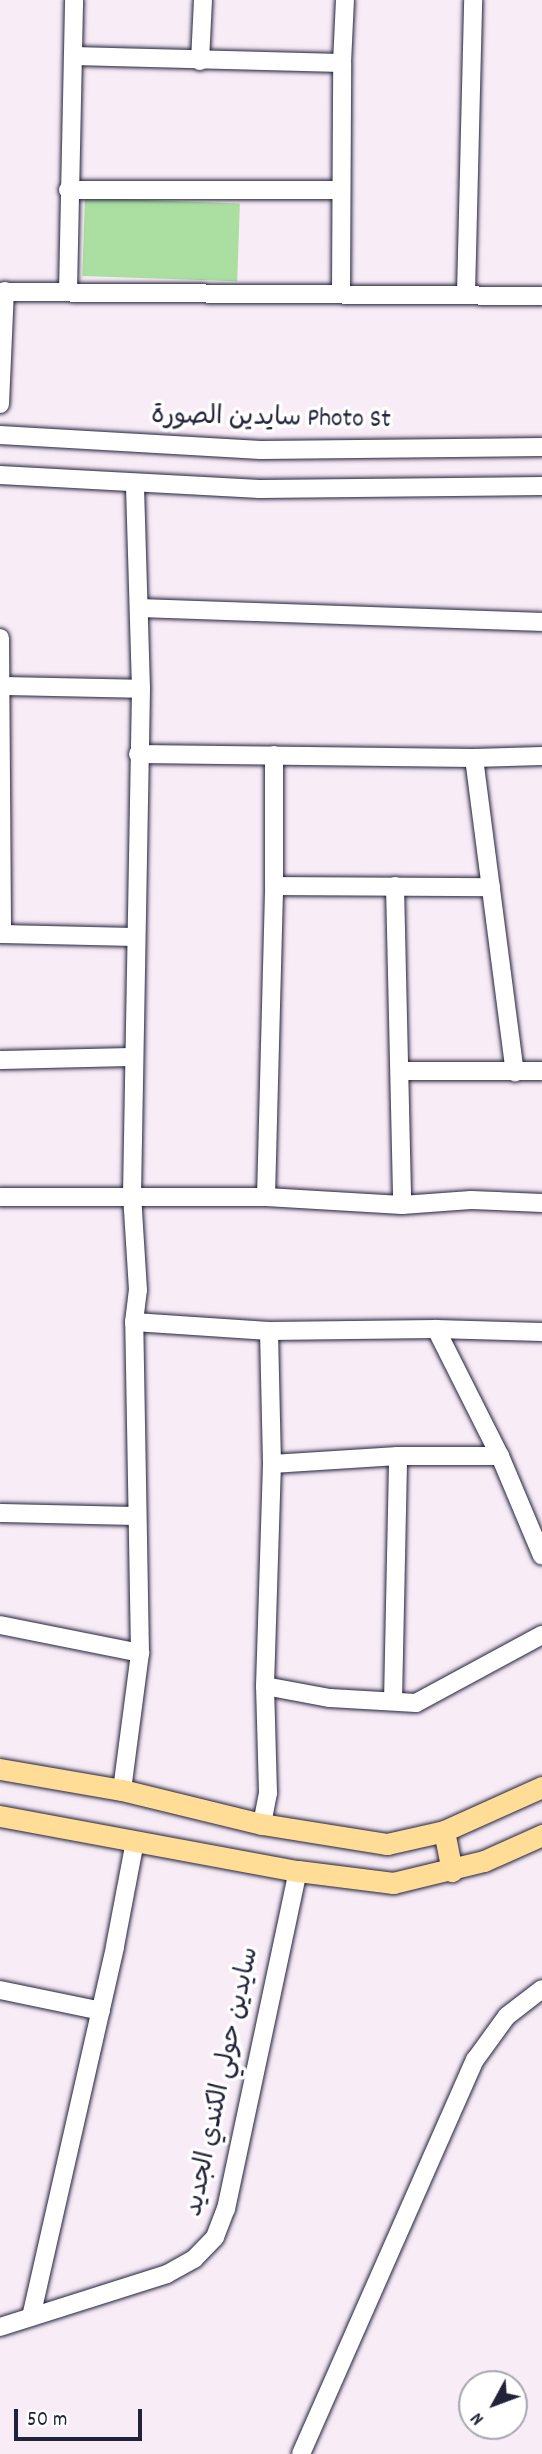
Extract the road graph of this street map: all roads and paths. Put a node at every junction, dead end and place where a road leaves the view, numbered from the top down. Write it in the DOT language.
graph roads {
  1 [pos="74,0"];
  2 [pos="203,0"];
  3 [pos="345,0"];
  4 [pos="473,0"];
  5 [pos="73,56"];
  6 [pos="200,61"];
  7 [pos="342,63"];
  8 [pos="68,190"];
  9 [pos="340,190"];
  10 [pos="68,291"];
  11 [pos="2,292"];
  12 [pos="341,292"];
  13 [pos="466,294"];
  14 [pos="542,296"];
  15 [pos="0,404"];
  16 [pos="0,435"];
  17 [pos="542,447"];
  18 [pos="0,475"];
  19 [pos="135,482"];
  20 [pos="542,486"];
  21 [pos="141,608"];
  22 [pos="542,622"];
  23 [pos="0,638"];
  24 [pos="2,686"];
  25 [pos="141,690"];
  26 [pos="1,751"];
  27 [pos="138,754"];
  28 [pos="274,755"];
  29 [pos="542,756"];
  30 [pos="474,758"];
  31 [pos="274,886"];
  32 [pos="395,886"];
  33 [pos="491,887"];
  34 [pos="1,934"];
  35 [pos="136,937"];
  36 [pos="132,1057"];
  37 [pos="0,1060"];
  38 [pos="401,1071"];
  39 [pos="515,1072"];
  40 [pos="542,1072"];
  41 [pos="132,1195"];
  42 [pos="0,1197"];
  43 [pos="266,1197"];
  44 [pos="542,1203"];
  45 [pos="402,1205"];
  46 [pos="134,1322"];
  47 [pos="436,1329"];
  48 [pos="270,1331"];
  49 [pos="542,1332"];
  50 [pos="398,1456"];
  51 [pos="500,1456"];
  52 [pos="272,1464"];
  53 [pos="0,1513"];
  54 [pos="137,1516"];
  55 [pos="542,1556"];
  56 [pos="0,1625"];
  57 [pos="542,1635"];
  58 [pos="140,1653"];
  59 [pos="265,1686"];
  60 [pos="393,1701"];
  61 [pos="0,1769"];
  62 [pos="542,1787"];
  63 [pos="122,1790"];
  64 [pos="0,1816"];
  65 [pos="261,1824"];
  66 [pos="444,1831"];
  67 [pos="542,1835"];
  68 [pos="135,1841"];
  69 [pos="298,1871"];
  70 [pos="452,1871"];
  71 [pos="542,1989"];
  72 [pos="0,1990"];
  73 [pos="100,2011"];
  74 [pos="31,2317"];
  75 [pos="0,2327"];
  76 [pos="301,2454"];
  1 -- 5 [label="street"];
  2 -- 6 [label="street"];
  3 -- 7 [label="street"];
  4 -- 13 [label="street"];
  5 -- 6 [label="street"];
  5 -- 8 [label="street"];
  6 -- 7 [label="street"];
  7 -- 9 [label="street"];
  8 -- 9 [label="street"];
  8 -- 10 [label="street"];
  9 -- 12 [label="street"];
  10 -- 11 [label="street"];
  10 -- 12 [label="street"];
  11 -- 15 [label="street"];
  12 -- 13 [label="street"];
  13 -- 14 [label="street"];
  16 -- 17 [label="street, سايدين الصورة Photo St"];
  18 -- 19 [label="street"];
  19 -- 20 [label="street"];
  19 -- 21 [label="street"];
  21 -- 22 [label="street"];
  21 -- 25 [label="street"];
  23 -- 24 [label="street"];
  24 -- 25 [label="street"];
  24 -- 26 [label="street"];
  25 -- 27 [label="street"];
  26 -- 34 [label="street"];
  27 -- 28 [label="street"];
  27 -- 35 [label="street"];
  28 -- 30 [label="street"];
  28 -- 31 [label="street"];
  29 -- 30 [label="street"];
  30 -- 33 [label="street"];
  31 -- 32 [label="street"];
  31 -- 43 [label="street"];
  32 -- 33 [label="street"];
  32 -- 38 [label="street"];
  33 -- 39 [label="street"];
  34 -- 35 [label="street"];
  35 -- 36 [label="street"];
  36 -- 37 [label="street"];
  36 -- 41 [label="street"];
  38 -- 39 [label="street"];
  38 -- 45 [label="street"];
  39 -- 40 [label="street"];
  41 -- 42 [label="street"];
  41 -- 43 [label="street"];
  41 -- 46 [label="street"];
  43 -- 45 [label="street"];
  44 -- 45 [label="street"];
  46 -- 48 [label="street"];
  46 -- 54 [label="street"];
  47 -- 48 [label="street"];
  47 -- 49 [label="street"];
  47 -- 51 [label="street"];
  48 -- 52 [label="street"];
  50 -- 51 [label="street"];
  50 -- 52 [label="street"];
  50 -- 60 [label="street"];
  51 -- 55 [label="street"];
  52 -- 59 [label="street"];
  53 -- 54 [label="street"];
  54 -- 58 [label="street"];
  56 -- 58 [label="street"];
  57 -- 60 [label="street"];
  58 -- 63 [label="street"];
  59 -- 60 [label="street"];
  59 -- 65 [label="street"];
  61 -- 63 [label="main road"];
  62 -- 66 [label="main road"];
  63 -- 65 [label="main road"];
  64 -- 68 [label="main road"];
  65 -- 66 [label="main road"];
  66 -- 70 [label="main road"];
  67 -- 70 [label="main road"];
  68 -- 69 [label="main road"];
  68 -- 73 [label="street"];
  69 -- 70 [label="main road"];
  69 -- 74 [label="street, سايدين حولي الكندي الجديد"];
  71 -- 76 [label="street"];
  72 -- 73 [label="street"];
  73 -- 74 [label="street"];
  74 -- 75 [label="street, سايدين حولي الكندي الجديد"];
}
